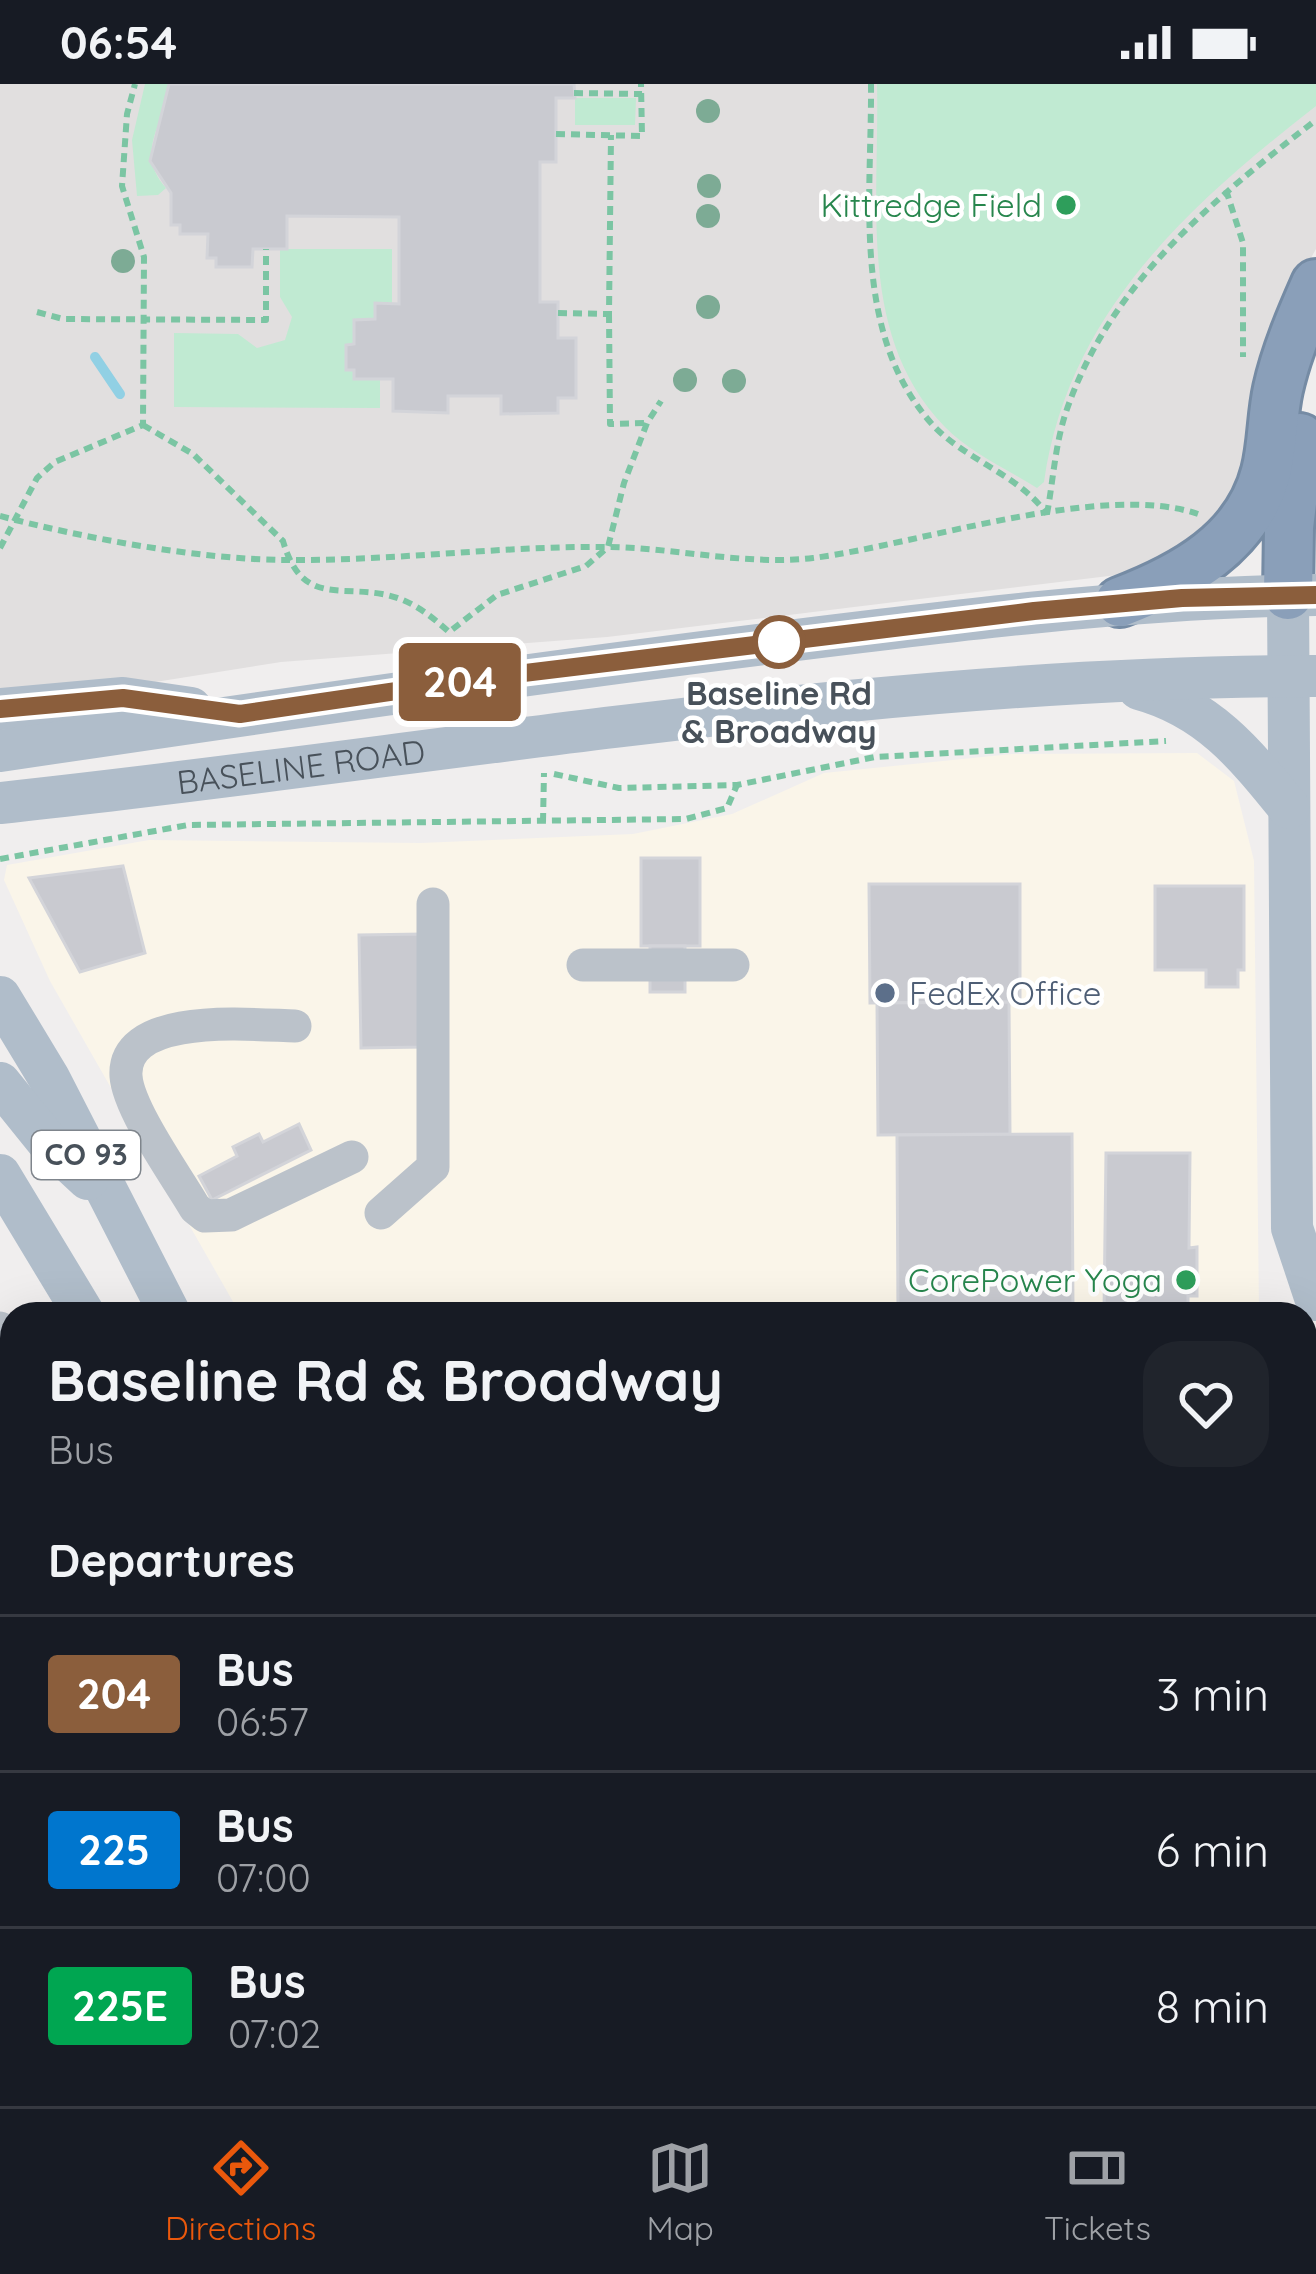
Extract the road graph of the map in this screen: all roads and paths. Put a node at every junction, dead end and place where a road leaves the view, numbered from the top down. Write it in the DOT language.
graph roads {
  1 [pos="135,84"];
  2 [pos="641,84"];
  3 [pos="871,84"];
  4 [pos="574,93"];
  5 [pos="641,94"];
  6 [pos="1316,120"];
  7 [pos="556,134"];
  8 [pos="611,136"];
  9 [pos="1226,190"];
  10 [pos="266,249"];
  11 [pos="1316,284"];
  12 [pos="37,311"];
  13 [pos="558,313"];
  14 [pos="609,314"];
  15 [pos="144,317"];
  16 [pos="1316,369"];
  17 [pos="1243,372"];
  18 [pos="661,401"];
  19 [pos="646,423"];
  20 [pos="143,425"];
  21 [pos="1047,514"];
  22 [pos="0,516"];
  23 [pos="16,520"];
  24 [pos="1216,521"];
  25 [pos="608,547"];
  26 [pos="0,548"];
  27 [pos="288,560"];
  28 [pos="1302,595"];
  29 [pos="1120,602"];
  30 [pos="534,672"];
  31 [pos="1302,676"];
  32 [pos="1104,680"];
  33 [pos="0,709"];
  34 [pos="240,714"];
  35 [pos="1158,740"];
  36 [pos="477,745"];
  37 [pos="0,751"];
  38 [pos="736,785"];
  39 [pos="0,803"];
  40 [pos="1289,808"];
  41 [pos="543,822"];
  42 [pos="0,859"];
  43 [pos="434,904"];
  44 [pos="583,965"];
  45 [pos="733,965"];
  46 [pos="0,997"];
  47 [pos="295,1026"];
  48 [pos="0,1083"];
  49 [pos="352,1157"];
  50 [pos="0,1175"];
  51 [pos="107,1196"];
  52 [pos="381,1213"];
  53 [pos="1316,1300"];
  54 [pos="77,1302"];
  55 [pos="164,1302"];
  1 -- 15 [label="path"];
  2 -- 5 [label="path"];
  3 -- 21 [label="path"];
  4 -- 5 [label="path"];
  5 -- 8 [label="path"];
  6 -- 9 [label="path"];
  7 -- 8 [label="path"];
  8 -- 14 [label="path"];
  9 -- 17 [label="path"];
  9 -- 21 [label="path"];
  10 -- 15 [label="path"];
  11 -- 29 [label="highway"];
  12 -- 15 [label="path"];
  13 -- 14 [label="path"];
  14 -- 19 [label="path"];
  15 -- 20 [label="path"];
  16 -- 28 [label="highway"];
  18 -- 19 [label="path"];
  19 -- 25 [label="path"];
  20 -- 23 [label="path"];
  20 -- 27 [label="path"];
  21 -- 24 [label="path"];
  21 -- 25 [label="path"];
  22 -- 23 [label="path"];
  23 -- 26 [label="path"];
  23 -- 27 [label="path"];
  25 -- 27 [label="path"];
  25 -- 27 [label="path"];
  28 -- 29 [label="main road, BASELINE ROAD"];
  28 -- 31 [label="main road"];
  29 -- 30 [label="main road, BASELINE ROAD"];
  30 -- 34 [label="main road, BASELINE ROAD"];
  30 -- 36 [label="main road"];
  31 -- 32 [label="main road, BASELINE ROAD"];
  31 -- 40 [label="main road"];
  32 -- 36 [label="main road, BASELINE ROAD"];
  32 -- 40 [label="main road"];
  33 -- 34 [label="main road"];
  34 -- 37 [label="main road, BASELINE ROAD"];
  35 -- 38 [label="path"];
  36 -- 39 [label="main road, BASELINE ROAD"];
  38 -- 41 [label="path"];
  38 -- 41 [label="path"];
  40 -- 53 [label="main road"];
  41 -- 42 [label="path"];
  43 -- 52 [label="street"];
  44 -- 45 [label="street"];
  46 -- 51 [label="main road, CO 93"];
  47 -- 49 [label="street"];
  48 -- 51 [label="main road"];
  50 -- 54 [label="main road, CO 93"];
  51 -- 55 [label="main road, CO 93"];
}
